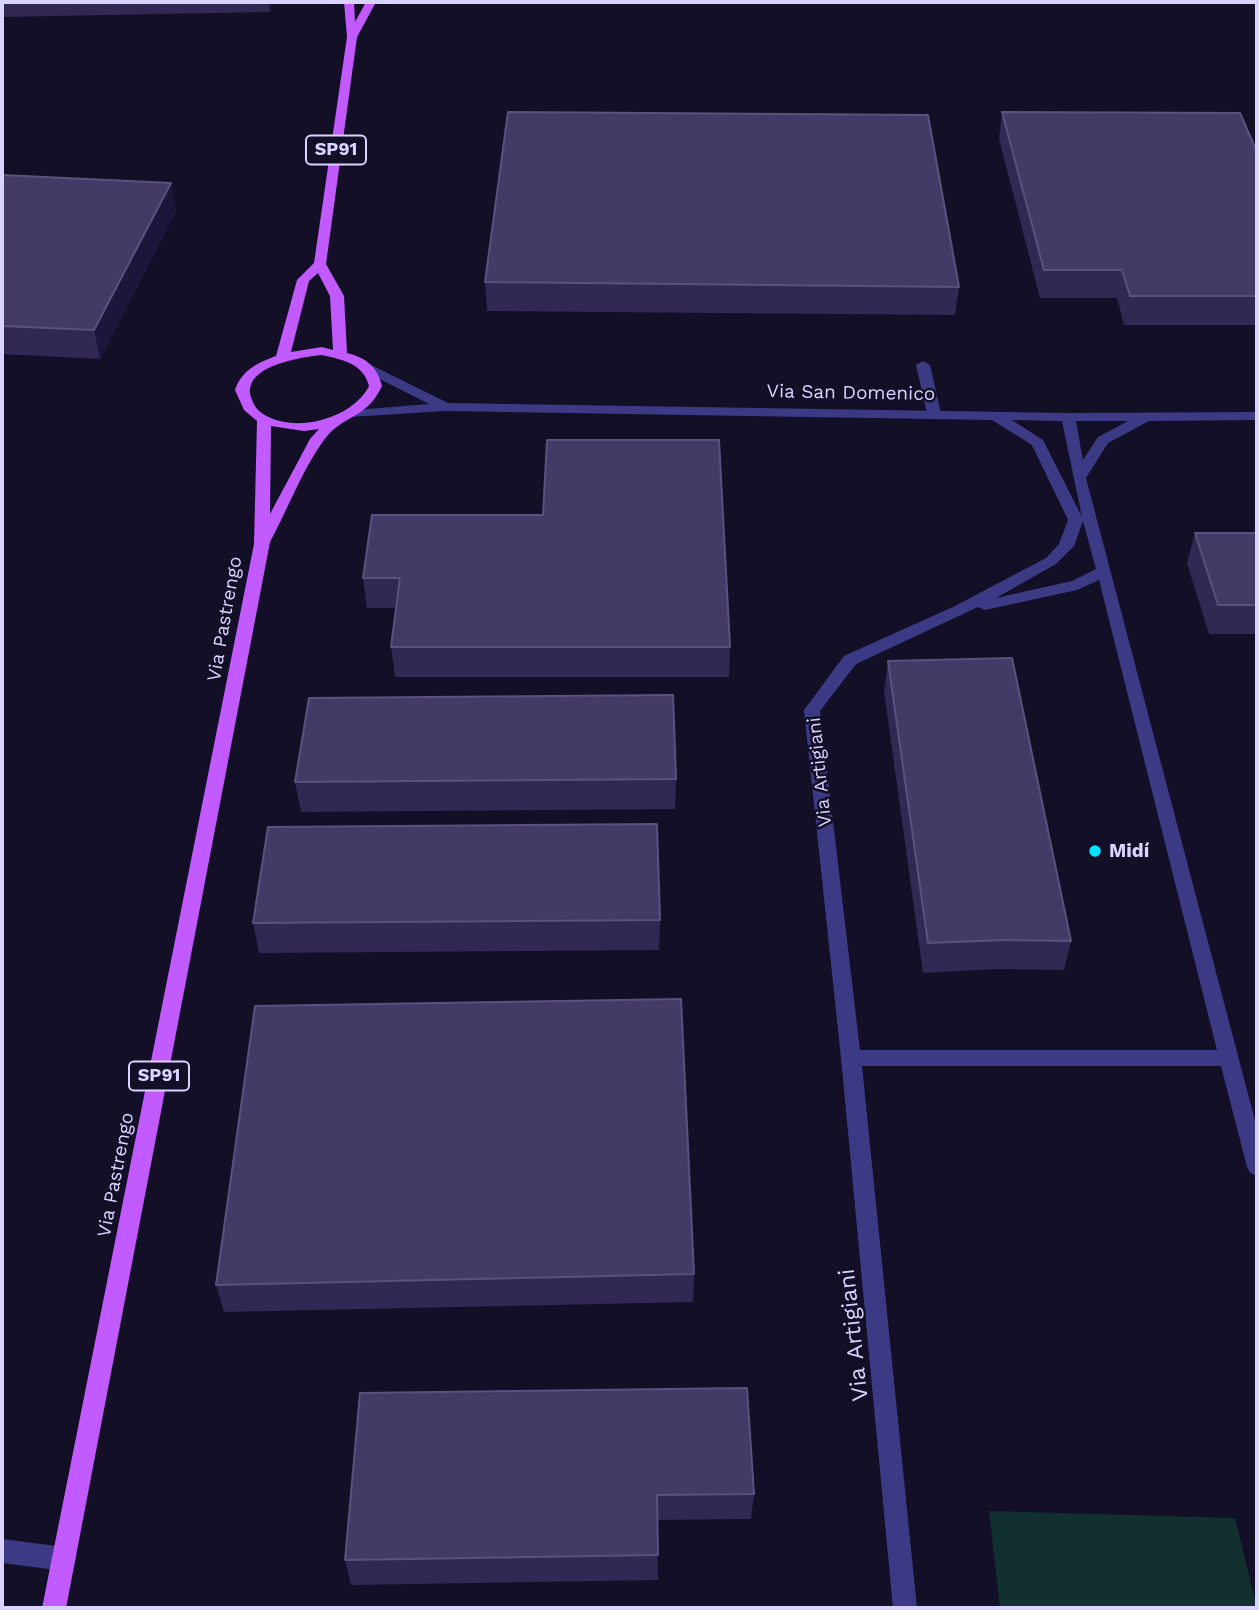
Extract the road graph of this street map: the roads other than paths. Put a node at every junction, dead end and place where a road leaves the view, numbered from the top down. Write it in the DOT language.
graph roads {
  1 [pos="349,2"];
  2 [pos="371,2"];
  3 [pos="352,37"];
  4 [pos="320,264"];
  5 [pos="340,353"];
  6 [pos="283,356"];
  7 [pos="923,365"];
  8 [pos="369,368"];
  9 [pos="445,407"];
  10 [pos="934,413"];
  11 [pos="355,414"];
  12 [pos="1149,415"];
  13 [pos="995,416"];
  14 [pos="1257,416"];
  15 [pos="1068,417"];
  16 [pos="264,420"];
  17 [pos="331,424"];
  18 [pos="1079,478"];
  19 [pos="262,544"];
  20 [pos="1104,571"];
  21 [pos="961,610"];
  22 [pos="851,1058"];
  23 [pos="1228,1058"];
  24 [pos="1257,1167"];
  25 [pos="2,1551"];
  26 [pos="64,1559"];
  27 [pos="54,1608"];
  28 [pos="905,1608"];
  1 -- 3 [label="main road"];
  2 -- 3 [label="main road"];
  3 -- 4 [label="main road, SP91"];
  4 -- 5 [label="main road"];
  4 -- 6 [label="main road"];
  5 -- 6 [label="main road"];
  5 -- 8 [label="main road"];
  6 -- 16 [label="main road"];
  7 -- 10 [label="street"];
  8 -- 9 [label="street, Via San Domenico"];
  8 -- 11 [label="main road"];
  9 -- 10 [label="street, Via San Domenico"];
  9 -- 11 [label="street, Via San Domenico"];
  10 -- 13 [label="street, Via San Domenico"];
  11 -- 17 [label="main road"];
  12 -- 14 [label="street, Via San Domenico"];
  12 -- 15 [label="street, Via San Domenico"];
  12 -- 18 [label="street"];
  13 -- 15 [label="street, Via San Domenico"];
  13 -- 21 [label="street, Via Artigiani"];
  15 -- 18 [label="street"];
  16 -- 17 [label="main road"];
  16 -- 19 [label="main road, Via Pastrengo"];
  17 -- 19 [label="main road, Via Pastrengo"];
  18 -- 20 [label="street"];
  19 -- 26 [label="main road, Via Pastrengo / SP91"];
  20 -- 21 [label="street, Via Artigiani"];
  20 -- 23 [label="street"];
  21 -- 22 [label="street, Via Artigiani"];
  22 -- 23 [label="street"];
  22 -- 28 [label="street, Via Artigiani"];
  23 -- 24 [label="street"];
  25 -- 26 [label="street"];
  26 -- 27 [label="main road, Via Pastrengo / SP91"];
}
